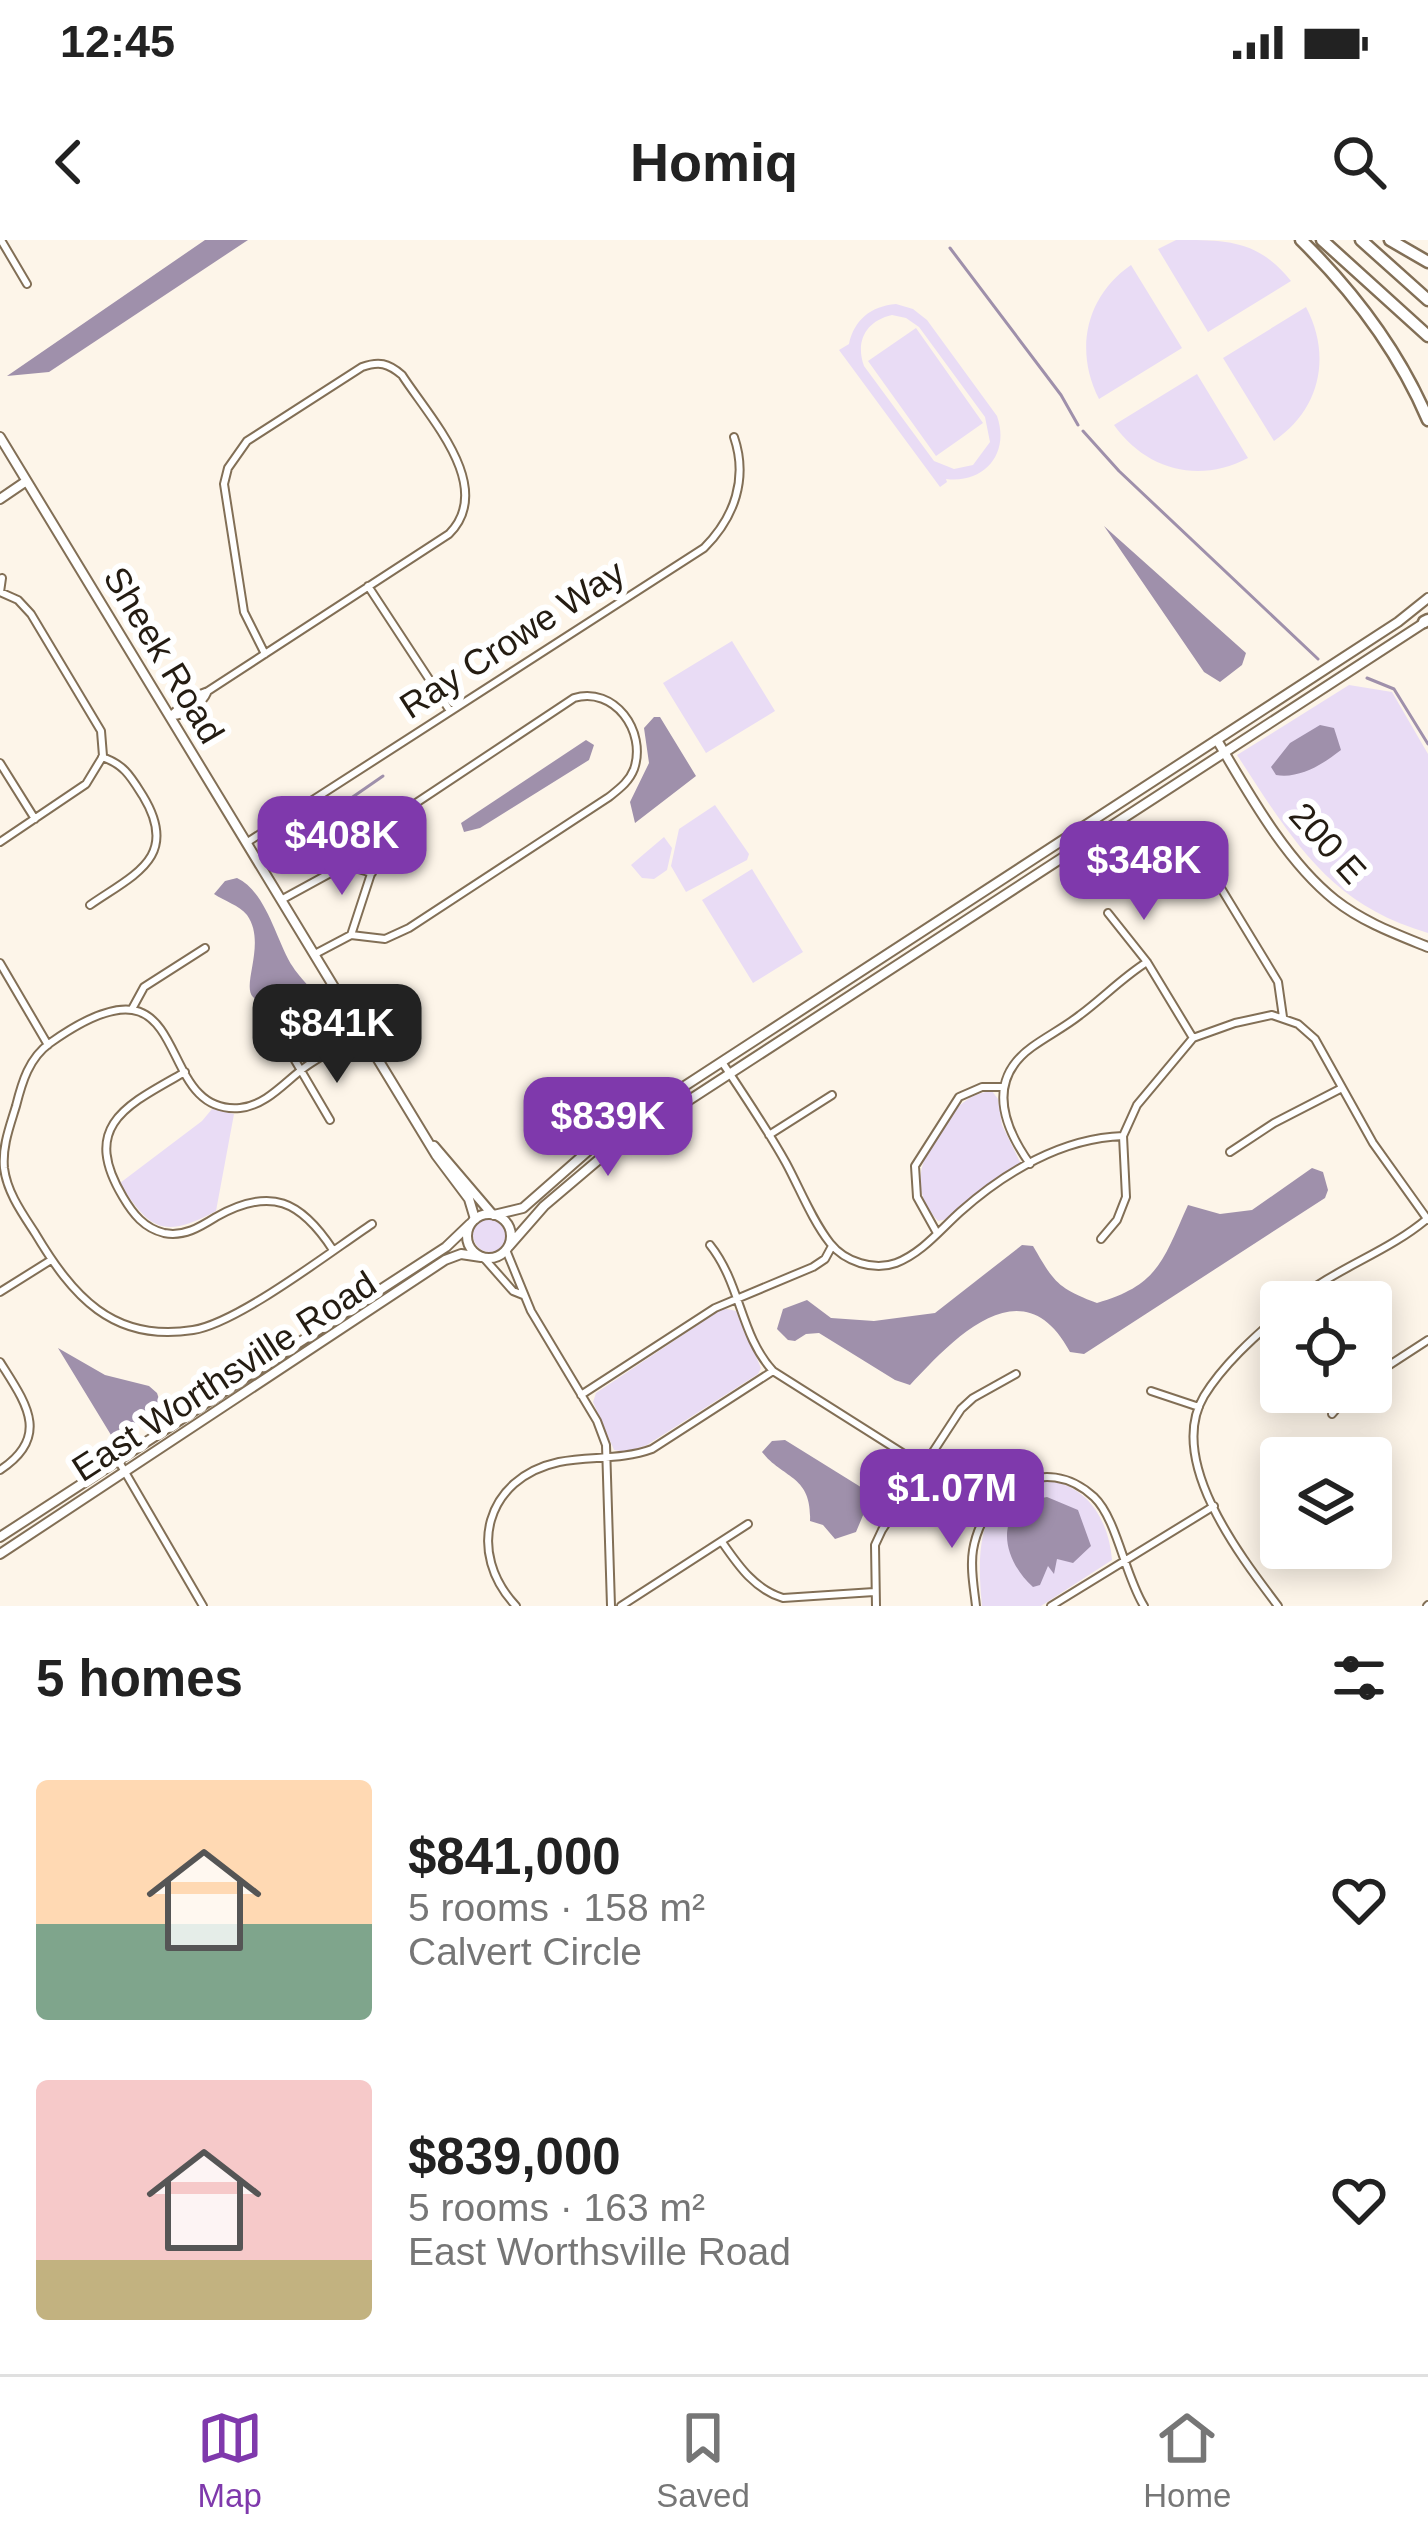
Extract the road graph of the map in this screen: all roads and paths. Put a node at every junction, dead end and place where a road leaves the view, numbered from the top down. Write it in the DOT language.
graph roads {
  1 [pos="1,240"];
  2 [pos="1301,240"];
  3 [pos="1322,240"];
  4 [pos="1361,240"];
  5 [pos="1390,240"];
  6 [pos="1428,262"];
  7 [pos="27,284"];
  8 [pos="1428,300"];
  9 [pos="1428,336"];
  10 [pos="1428,420"];
  11 [pos="734,436"];
  12 [pos="0,437"];
  13 [pos="25,482"];
  14 [pos="0,499"];
  15 [pos="2,578"];
  16 [pos="368,586"];
  17 [pos="0,592"];
  18 [pos="1428,598"];
  19 [pos="1427,621"];
  20 [pos="265,654"];
  21 [pos="450,711"];
  22 [pos="170,716"];
  23 [pos="1217,740"];
  24 [pos="1225,753"];
  25 [pos="102,757"];
  26 [pos="0,763"];
  27 [pos="35,819"];
  28 [pos="0,842"];
  29 [pos="246,843"];
  30 [pos="1199,852"];
  31 [pos="372,873"];
  32 [pos="281,900"];
  33 [pos="90,905"];
  34 [pos="1108,913"];
  35 [pos="351,935"];
  36 [pos="1428,947"];
  37 [pos="205,948"];
  38 [pos="315,954"];
  39 [pos="1147,962"];
  40 [pos="0,964"];
  41 [pos="132,1009"];
  42 [pos="1282,1017"];
  43 [pos="276,1028"];
  44 [pos="363,1033"];
  45 [pos="1193,1038"];
  46 [pos="48,1045"];
  47 [pos="722,1062"];
  48 [pos="302,1069"];
  49 [pos="185,1072"];
  50 [pos="730,1074"];
  51 [pos="1002,1088"];
  52 [pos="1342,1088"];
  53 [pos="832,1095"];
  54 [pos="0,1116"];
  55 [pos="12,1119"];
  56 [pos="330,1120"];
  57 [pos="768,1135"];
  58 [pos="1123,1136"];
  59 [pos="433,1145"];
  60 [pos="1230,1152"];
  61 [pos="1030,1164"];
  62 [pos="493,1214"];
  63 [pos="1428,1219"];
  64 [pos="473,1221"];
  65 [pos="372,1224"];
  66 [pos="937,1234"];
  67 [pos="1101,1239"];
  68 [pos="710,1245"];
  69 [pos="832,1246"];
  70 [pos="508,1248"];
  71 [pos="333,1250"];
  72 [pos="482,1257"];
  73 [pos="51,1260"];
  74 [pos="1326,1281"];
  75 [pos="0,1292"];
  76 [pos="523,1295"];
  77 [pos="739,1297"];
  78 [pos="1260,1333"];
  79 [pos="1428,1340"];
  80 [pos="0,1362"];
  81 [pos="1392,1363"];
  82 [pos="773,1371"];
  83 [pos="1016,1374"];
  84 [pos="1150,1390"];
  85 [pos="581,1395"];
  86 [pos="1199,1407"];
  87 [pos="29,1435"];
  88 [pos="39,1437"];
  89 [pos="608,1458"];
  90 [pos="118,1460"];
  91 [pos="923,1467"];
  92 [pos="0,1470"];
  93 [pos="126,1473"];
  94 [pos="1214,1506"];
  95 [pos="991,1509"];
  96 [pos="748,1524"];
  97 [pos="0,1537"];
  98 [pos="722,1541"];
  99 [pos="0,1555"];
  100 [pos="1124,1562"];
  101 [pos="875,1592"];
  102 [pos="203,1606"];
  103 [pos="516,1606"];
  104 [pos="611,1606"];
  105 [pos="621,1606"];
  106 [pos="876,1606"];
  107 [pos="976,1606"];
  108 [pos="1051,1606"];
  109 [pos="1144,1606"];
  110 [pos="1278,1606"];
  1 -- 7 [label="street"];
  2 -- 10 [label="highway"];
  3 -- 9 [label="highway"];
  4 -- 8 [label="highway"];
  5 -- 6 [label="highway"];
  11 -- 21 [label="street, Ray Crowe Way"];
  12 -- 13 [label="main road, Sheek Road"];
  13 -- 14 [label="main road"];
  13 -- 22 [label="main road, Sheek Road"];
  15 -- 17 [label="street"];
  16 -- 20 [label="street"];
  16 -- 20 [label="street"];
  16 -- 21 [label="street"];
  17 -- 25 [label="street"];
  18 -- 23 [label="main road"];
  19 -- 24 [label="main road"];
  20 -- 22 [label="street"];
  21 -- 29 [label="street, Ray Crowe Way"];
  22 -- 29 [label="main road, Sheek Road"];
  23 -- 24 [label="main road, 200 E"];
  23 -- 47 [label="main road"];
  24 -- 36 [label="main road, 200 E"];
  24 -- 50 [label="main road"];
  25 -- 27 [label="street"];
  25 -- 33 [label="street"];
  26 -- 27 [label="street"];
  27 -- 28 [label="street"];
  29 -- 32 [label="main road, Sheek Road"];
  30 -- 42 [label="street"];
  31 -- 32 [label="street"];
  31 -- 35 [label="street"];
  31 -- 35 [label="street"];
  32 -- 38 [label="main road, Sheek Road"];
  34 -- 39 [label="street"];
  35 -- 38 [label="street"];
  37 -- 41 [label="street"];
  38 -- 44 [label="main road, Sheek Road"];
  39 -- 45 [label="street"];
  39 -- 51 [label="street"];
  40 -- 46 [label="street"];
  41 -- 46 [label="street"];
  41 -- 49 [label="street"];
  42 -- 45 [label="street"];
  42 -- 52 [label="street"];
  43 -- 48 [label="street"];
  44 -- 48 [label="street"];
  44 -- 59 [label="main road, Sheek Road"];
  45 -- 58 [label="street"];
  46 -- 55 [label="street"];
  47 -- 50 [label="street"];
  47 -- 62 [label="main road"];
  48 -- 49 [label="street"];
  48 -- 56 [label="street"];
  49 -- 71 [label="street"];
  50 -- 57 [label="street"];
  50 -- 70 [label="main road"];
  51 -- 61 [label="street"];
  51 -- 66 [label="street"];
  52 -- 60 [label="street"];
  52 -- 63 [label="street"];
  53 -- 57 [label="street"];
  54 -- 55 [label="street"];
  55 -- 73 [label="street"];
  57 -- 69 [label="street"];
  58 -- 61 [label="street"];
  58 -- 67 [label="street"];
  59 -- 62 [label="main road, Sheek Road"];
  59 -- 64 [label="main road, Sheek Road"];
  61 -- 66 [label="street"];
  62 -- 64 [label="main road"];
  62 -- 70 [label="main road"];
  63 -- 74 [label="street"];
  64 -- 72 [label="main road"];
  64 -- 90 [label="main road, East Worthsville Road"];
  65 -- 71 [label="street"];
  66 -- 69 [label="street"];
  68 -- 77 [label="street"];
  69 -- 77 [label="street"];
  70 -- 72 [label="main road"];
  70 -- 76 [label="street"];
  71 -- 73 [label="street"];
  72 -- 76 [label="street"];
  72 -- 93 [label="main road, East Worthsville Road"];
  73 -- 75 [label="street"];
  76 -- 85 [label="street"];
  77 -- 82 [label="street"];
  77 -- 85 [label="street"];
  78 -- 86 [label="street"];
  79 -- 81 [label="street"];
  80 -- 87 [label="street"];
  82 -- 89 [label="street"];
  82 -- 91 [label="street"];
  83 -- 91 [label="street"];
  84 -- 86 [label="street"];
  85 -- 89 [label="street"];
  86 -- 94 [label="street"];
  87 -- 88 [label="street"];
  87 -- 92 [label="street"];
  89 -- 103 [label="street"];
  89 -- 104 [label="street"];
  90 -- 93 [label="street"];
  90 -- 97 [label="main road, East Worthsville Road"];
  91 -- 95 [label="street"];
  91 -- 101 [label="street"];
  93 -- 99 [label="main road, East Worthsville Road"];
  93 -- 102 [label="street"];
  94 -- 100 [label="street"];
  94 -- 110 [label="street"];
  95 -- 100 [label="street"];
  95 -- 107 [label="street"];
  96 -- 98 [label="street"];
  98 -- 101 [label="street"];
  98 -- 105 [label="street"];
  100 -- 108 [label="street"];
  100 -- 109 [label="street"];
  101 -- 106 [label="street"];
}
